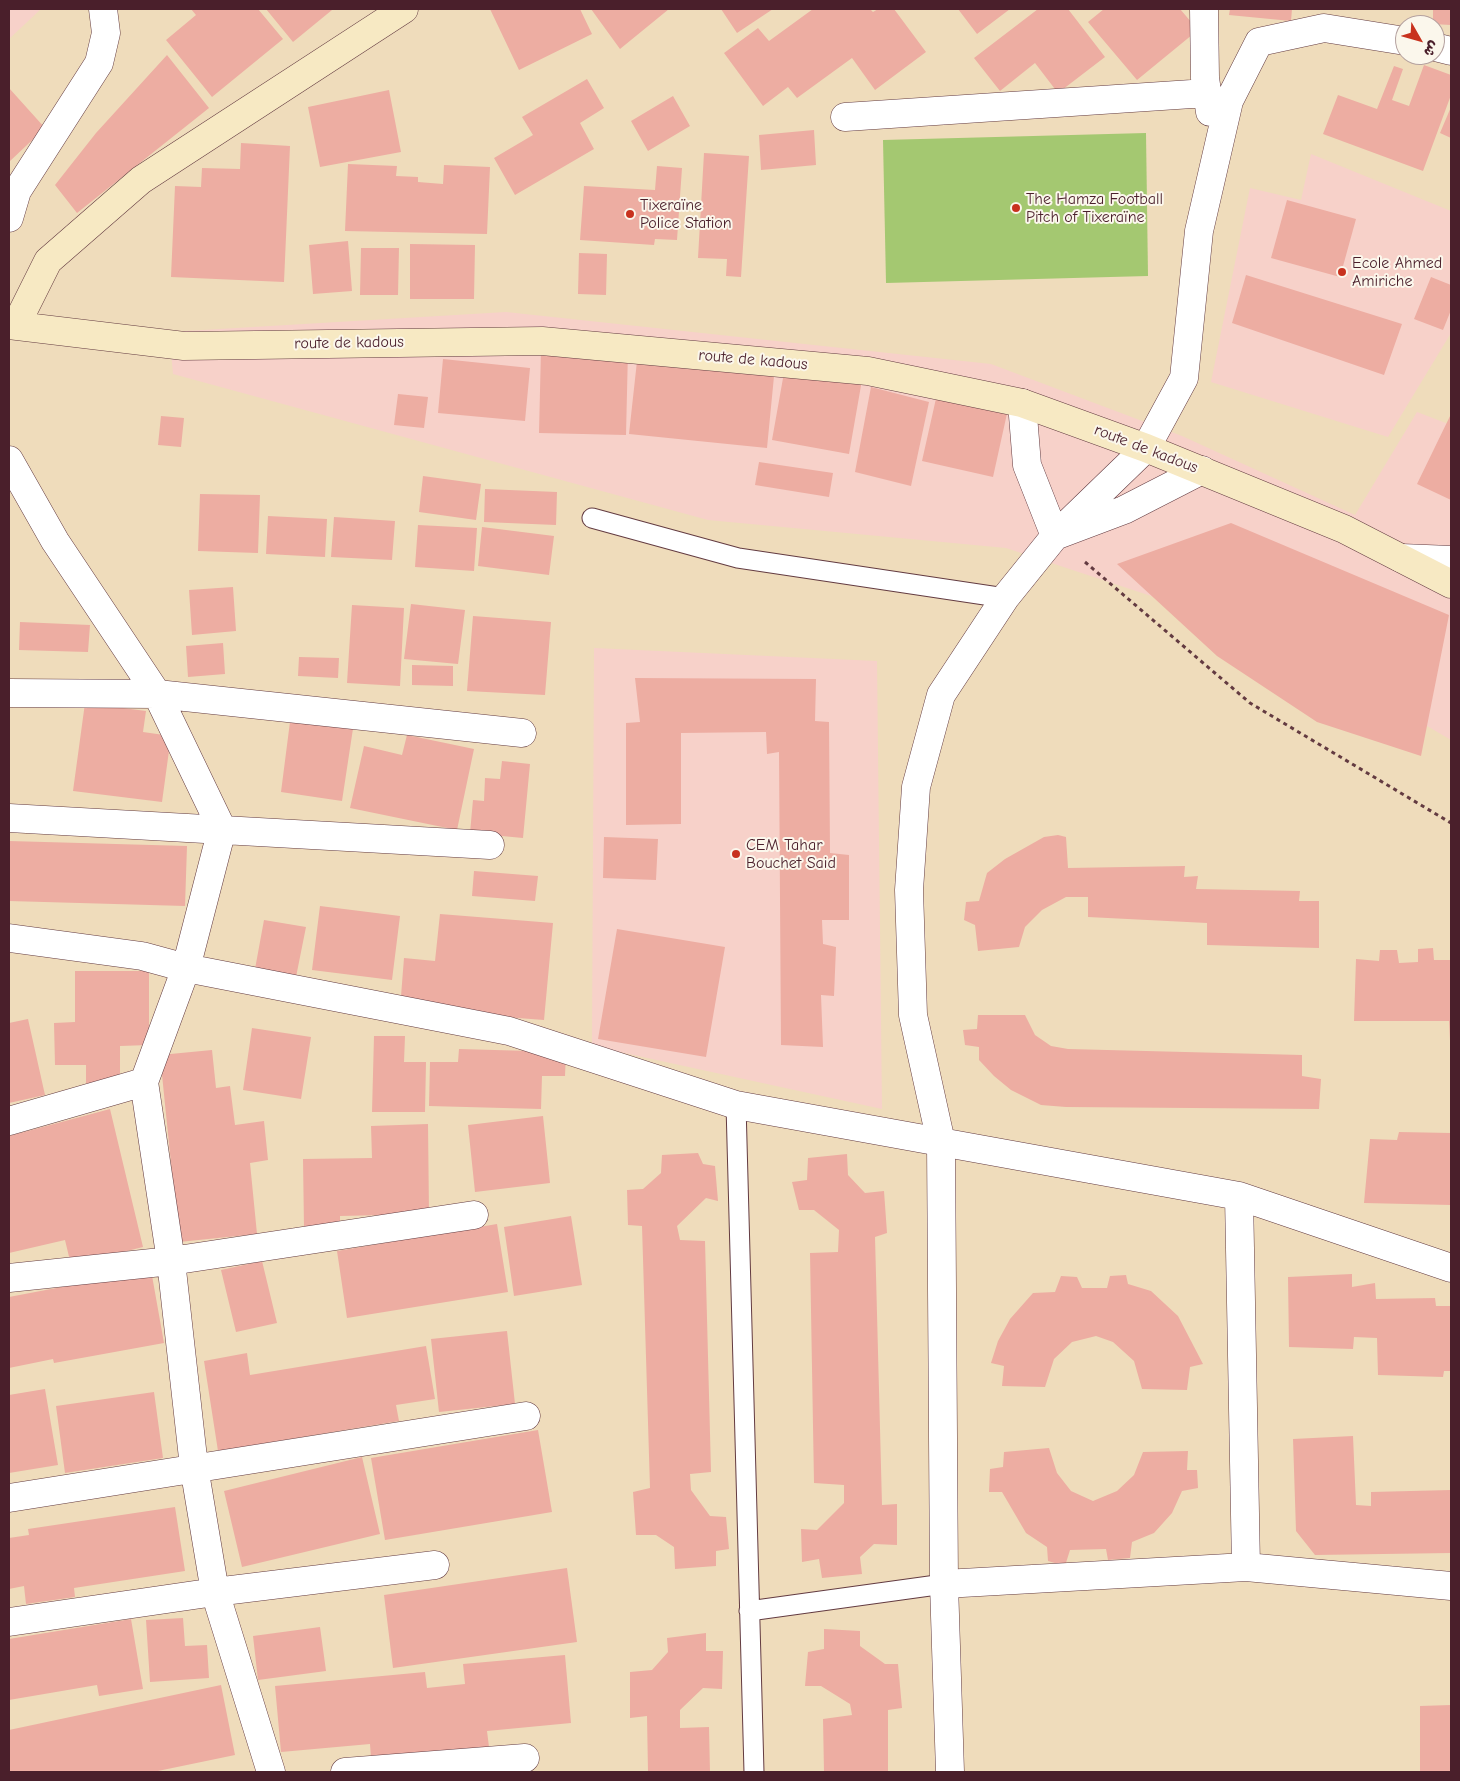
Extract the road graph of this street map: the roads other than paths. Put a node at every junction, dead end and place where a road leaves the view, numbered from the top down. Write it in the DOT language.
graph roads {
  1 [pos="103,9"];
  2 [pos="404,9"];
  3 [pos="1204,9"];
  4 [pos="1395,39"];
  5 [pos="1207,93"];
  6 [pos="845,117"];
  7 [pos="1216,155"];
  8 [pos="9,218"];
  9 [pos="12,325"];
  10 [pos="1022,403"];
  11 [pos="1146,448"];
  12 [pos="9,460"];
  13 [pos="1202,470"];
  14 [pos="592,518"];
  15 [pos="1055,536"];
  16 [pos="1402,558"];
  17 [pos="1451,560"];
  18 [pos="1451,584"];
  19 [pos="1005,598"];
  20 [pos="9,693"];
  21 [pos="157,694"];
  22 [pos="522,733"];
  23 [pos="9,818"];
  24 [pos="222,828"];
  25 [pos="490,845"];
  26 [pos="9,938"];
  27 [pos="186,968"];
  28 [pos="144,1082"];
  29 [pos="736,1106"];
  30 [pos="9,1121"];
  31 [pos="941,1142"];
  32 [pos="1239,1196"];
  33 [pos="474,1215"];
  34 [pos="171,1261"];
  35 [pos="1451,1268"];
  36 [pos="9,1278"];
  37 [pos="526,1416"];
  38 [pos="194,1467"];
  39 [pos="9,1498"];
  40 [pos="435,1565"];
  41 [pos="1246,1566"];
  42 [pos="944,1584"];
  43 [pos="1451,1586"];
  44 [pos="215,1592"];
  45 [pos="749,1611"];
  46 [pos="9,1622"];
  47 [pos="525,1758"];
  48 [pos="271,1772"];
  49 [pos="345,1772"];
  50 [pos="754,1772"];
  51 [pos="950,1772"];
  1 -- 8 [label="street"];
  2 -- 9 [label="main road"];
  3 -- 5 [label="street"];
  4 -- 7 [label="street"];
  5 -- 6 [label="street"];
  5 -- 7 [label="street"];
  7 -- 11 [label="street"];
  9 -- 10 [label="main road, route de kadous"];
  10 -- 11 [label="main road, route de kadous"];
  10 -- 15 [label="street"];
  11 -- 13 [label="main road, route de kadous"];
  11 -- 15 [label="street"];
  12 -- 21 [label="street"];
  13 -- 15 [label="street"];
  13 -- 16 [label="main road, route de kadous"];
  14 -- 19 [label="lane"];
  15 -- 19 [label="street"];
  16 -- 17 [label="street"];
  16 -- 18 [label="main road, route de kadous"];
  19 -- 31 [label="street"];
  20 -- 21 [label="street"];
  21 -- 22 [label="street"];
  21 -- 24 [label="street"];
  23 -- 24 [label="street"];
  24 -- 25 [label="street"];
  24 -- 27 [label="street"];
  26 -- 27 [label="street"];
  27 -- 28 [label="street"];
  27 -- 29 [label="street"];
  28 -- 30 [label="street"];
  28 -- 34 [label="street"];
  29 -- 31 [label="street"];
  29 -- 45 [label="lane"];
  31 -- 32 [label="street"];
  31 -- 42 [label="street"];
  32 -- 35 [label="street"];
  32 -- 41 [label="street"];
  33 -- 34 [label="street"];
  34 -- 36 [label="street"];
  34 -- 38 [label="street"];
  37 -- 38 [label="street"];
  38 -- 39 [label="street"];
  38 -- 44 [label="street"];
  40 -- 44 [label="street"];
  41 -- 42 [label="street"];
  41 -- 43 [label="street"];
  42 -- 45 [label="lane"];
  42 -- 51 [label="street"];
  44 -- 46 [label="street"];
  44 -- 48 [label="street"];
  45 -- 50 [label="lane"];
  47 -- 49 [label="street"];
}
